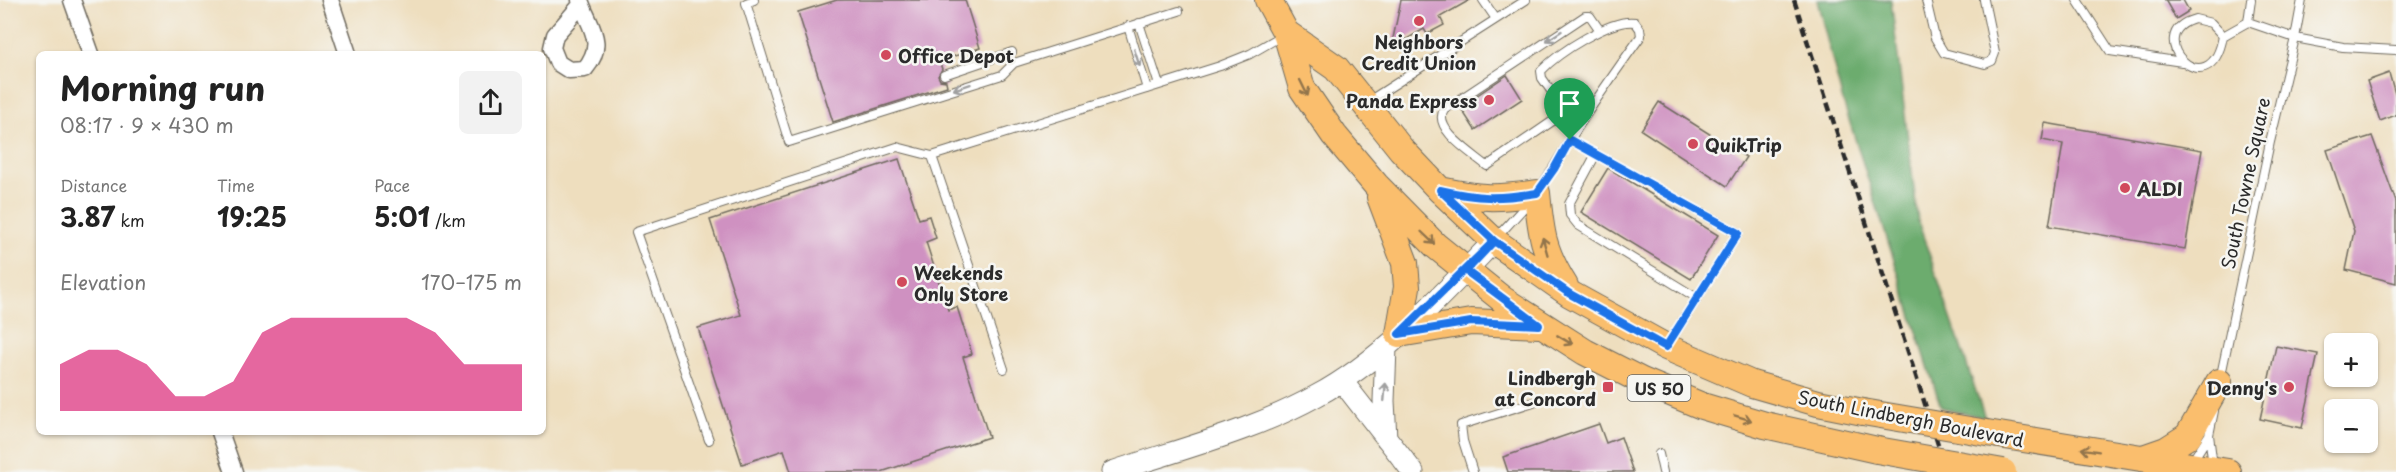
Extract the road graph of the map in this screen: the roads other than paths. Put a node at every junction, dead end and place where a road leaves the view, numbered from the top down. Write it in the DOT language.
graph roads {
  1 [pos="72,0"];
  2 [pos="330,0"];
  3 [pos="754,0"];
  4 [pos="1268,0"];
  5 [pos="1483,0"];
  6 [pos="1526,0"];
  7 [pos="1926,0"];
  8 [pos="1984,0"];
  9 [pos="2077,0"];
  10 [pos="2251,0"];
  11 [pos="2302,0"];
  12 [pos="1179,10"];
  13 [pos="1496,19"];
  14 [pos="2248,22"];
  15 [pos="1139,23"];
  16 [pos="1128,27"];
  17 [pos="1599,29"];
  18 [pos="1286,33"];
  19 [pos="2223,36"];
  20 [pos="2295,38"];
  21 [pos="2396,50"];
  22 [pos="90,51"];
  23 [pos="347,51"];
  24 [pos="1012,52"];
  25 [pos="2182,62"];
  26 [pos="944,75"];
  27 [pos="1159,85"];
  28 [pos="1147,88"];
  29 [pos="1364,104"];
  30 [pos="1566,112"];
  31 [pos="1579,126"];
  32 [pos="1570,140"];
  33 [pos="1596,154"];
  34 [pos="932,156"];
  35 [pos="1376,185"];
  36 [pos="1440,190"];
  37 [pos="1537,193"];
  38 [pos="1494,241"];
  39 [pos="1466,271"];
  40 [pos="1570,294"];
  41 [pos="1697,298"];
  42 [pos="1539,325"];
  43 [pos="1392,340"];
  44 [pos="1666,347"];
  45 [pos="1004,369"];
  46 [pos="1342,381"];
  47 [pos="2219,382"];
  48 [pos="1543,399"];
  49 [pos="221,435"];
  50 [pos="2209,435"];
  51 [pos="1386,438"];
  52 [pos="709,440"];
  53 [pos="1659,454"];
  54 [pos="2143,458"];
  55 [pos="2206,470"];
  56 [pos="234,472"];
  57 [pos="1112,472"];
  58 [pos="1413,472"];
  59 [pos="1473,472"];
  60 [pos="1663,472"];
  61 [pos="2003,472"];
  1 -- 22 [label="street"];
  2 -- 23 [label="street"];
  16 -- 3 [label="lane, one-way"];
  4 -- 18 [label="main road, South Lindbergh Boulevard / US 50"];
  5 -- 13 [label="lane"];
  6 -- 13 [label="lane"];
  7 -- 8 [label="lane"];
  9 -- 25 [label="lane"];
  10 -- 14 [label="lane"];
  11 -- 20 [label="lane, South Towne Square"];
  12 -- 15 [label="lane"];
  13 -- 29 [label="lane"];
  14 -- 19 [label="lane"];
  14 -- 20 [label="lane"];
  15 -- 16 [label="lane"];
  15 -- 27 [label="lane"];
  16 -- 28 [label="lane, one-way"];
  17 -- 30 [label="lane"];
  17 -- 30 [label="lane, one-way"];
  17 -- 31 [label="lane"];
  18 -- 27 [label="lane"];
  18 -- 29 [label="main road, South Lindbergh Boulevard / US 50"];
  18 -- 35 [label="main road, South Lindbergh Boulevard / US 50, one-way"];
  19 -- 25 [label="lane"];
  19 -- 25 [label="lane"];
  20 -- 21 [label="lane"];
  20 -- 47 [label="lane, South Towne Square"];
  24 -- 26 [label="lane"];
  27 -- 28 [label="lane"];
  28 -- 34 [label="lane"];
  29 -- 36 [label="main road, South Lindbergh Boulevard / US 50"];
  30 -- 31 [label="lane"];
  31 -- 32 [label="lane"];
  32 -- 33 [label="lane"];
  32 -- 37 [label="lane"];
  33 -- 41 [label="lane"];
  33 -- 41 [label="lane"];
  34 -- 45 [label="lane"];
  34 -- 52 [label="lane"];
  35 -- 39 [label="main road, South Lindbergh Boulevard / US 50, one-way"];
  35 -- 43 [label="main road"];
  36 -- 37 [label="main road"];
  36 -- 38 [label="main road, South Lindbergh Boulevard / US 50"];
  37 -- 38 [label="lane"];
  40 -- 37 [label="main road, one-way"];
  38 -- 39 [label="street"];
  38 -- 40 [label="main road, South Lindbergh Boulevard / US 50"];
  39 -- 42 [label="main road, South Lindbergh Boulevard / US 50"];
  39 -- 43 [label="street"];
  40 -- 44 [label="main road, South Lindbergh Boulevard / US 50"];
  41 -- 44 [label="lane"];
  42 -- 43 [label="main road"];
  42 -- 61 [label="main road, South Lindbergh Boulevard / US 50, one-way, bridge"];
  43 -- 46 [label="street"];
  51 -- 43 [label="street, one-way"];
  54 -- 44 [label="main road, South Lindbergh Boulevard / US 50, one-way, bridge"];
  46 -- 51 [label="street"];
  46 -- 57 [label="street"];
  47 -- 50 [label="lane, South Towne Square"];
  47 -- 54 [label="main road"];
  48 -- 59 [label="lane"];
  49 -- 56 [label="street"];
  50 -- 55 [label="lane, South Towne Square"];
  50 -- 55 [label="lane, South Towne Square"];
  51 -- 58 [label="street"];
  53 -- 60 [label="lane"];
  54 -- 55 [label="main road, South Lindbergh Boulevard / US 50"];
}
